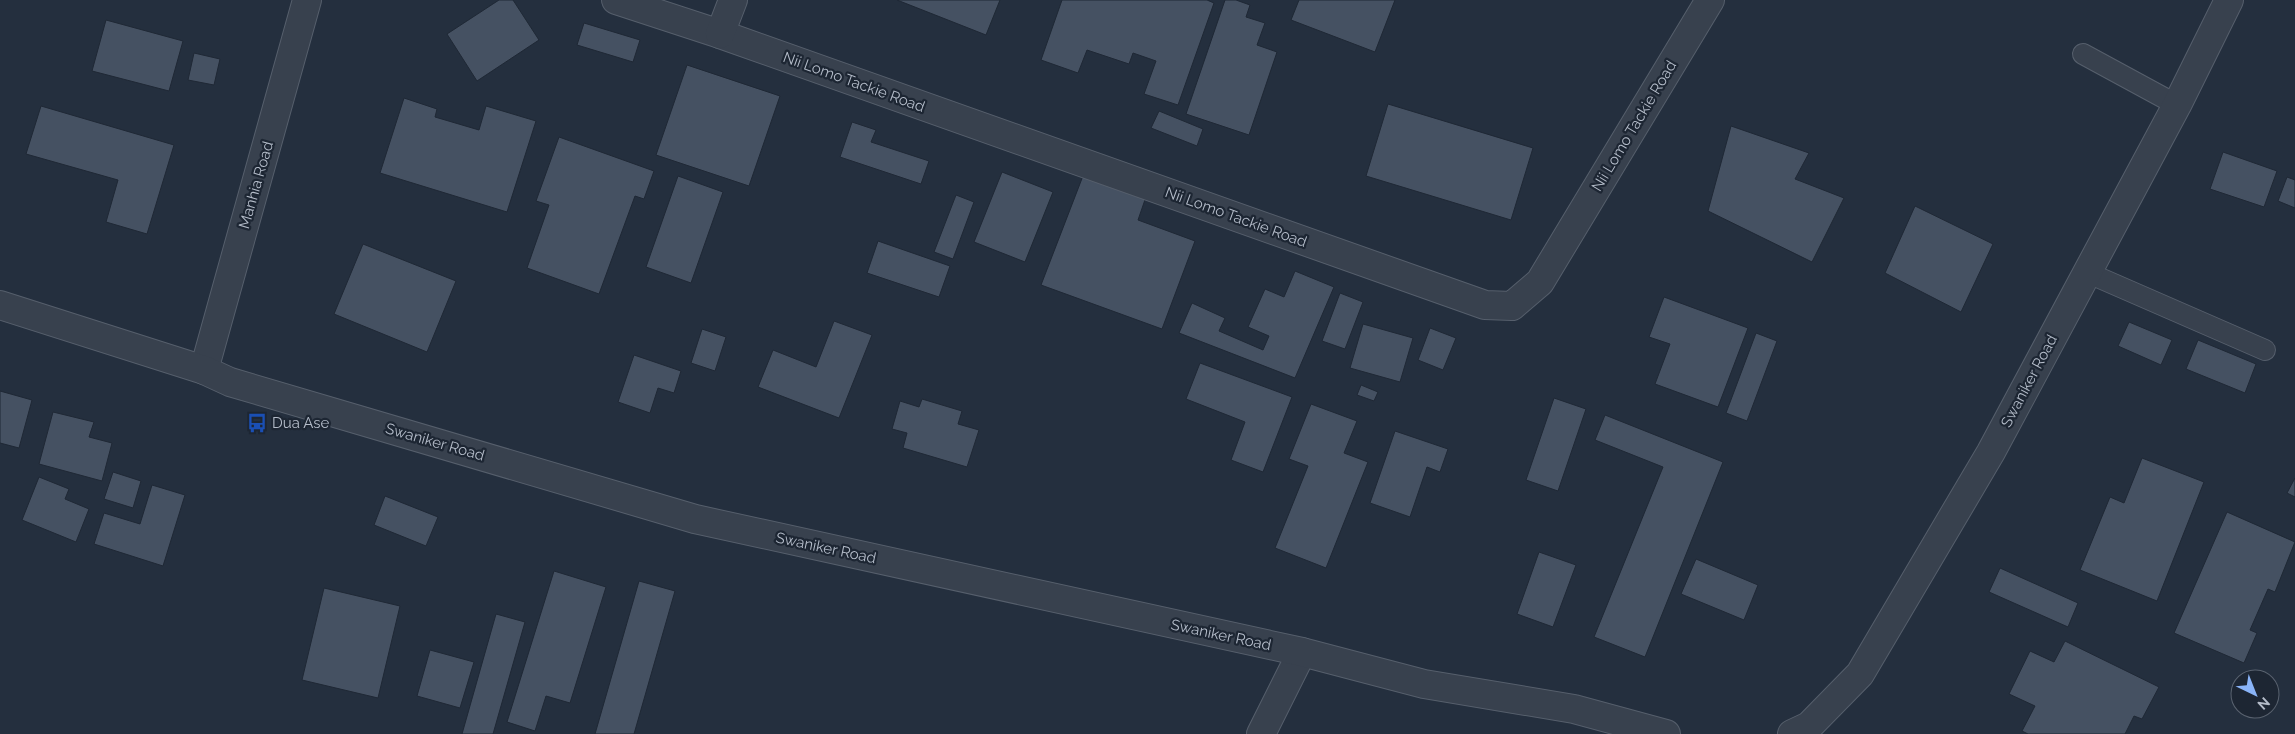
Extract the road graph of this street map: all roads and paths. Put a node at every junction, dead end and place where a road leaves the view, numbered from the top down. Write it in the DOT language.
graph roads {
  1 [pos="307,0"];
  2 [pos="616,0"];
  3 [pos="733,0"];
  4 [pos="2228,0"];
  5 [pos="1699,3"];
  6 [pos="720,34"];
  7 [pos="2083,54"];
  8 [pos="2177,105"];
  9 [pos="2086,272"];
  10 [pos="0,305"];
  11 [pos="2266,350"];
  12 [pos="204,370"];
  13 [pos="1302,652"];
  14 [pos="1261,734"];
  15 [pos="1666,734"];
  16 [pos="1792,734"];
  1 -- 12 [label="street, Manhia Road"];
  2 -- 6 [label="street, Nii Lomo Tackie Road"];
  3 -- 6 [label="street"];
  4 -- 8 [label="street, Swaniker Road"];
  5 -- 6 [label="street, Nii Lomo Tackie Road"];
  7 -- 8 [label="lane"];
  8 -- 9 [label="street, Swaniker Road"];
  9 -- 11 [label="lane"];
  9 -- 16 [label="street, Swaniker Road"];
  10 -- 12 [label="street, Swaniker Road"];
  12 -- 13 [label="street, Swaniker Road"];
  13 -- 14 [label="street"];
  13 -- 15 [label="street, Swaniker Road"];
}
